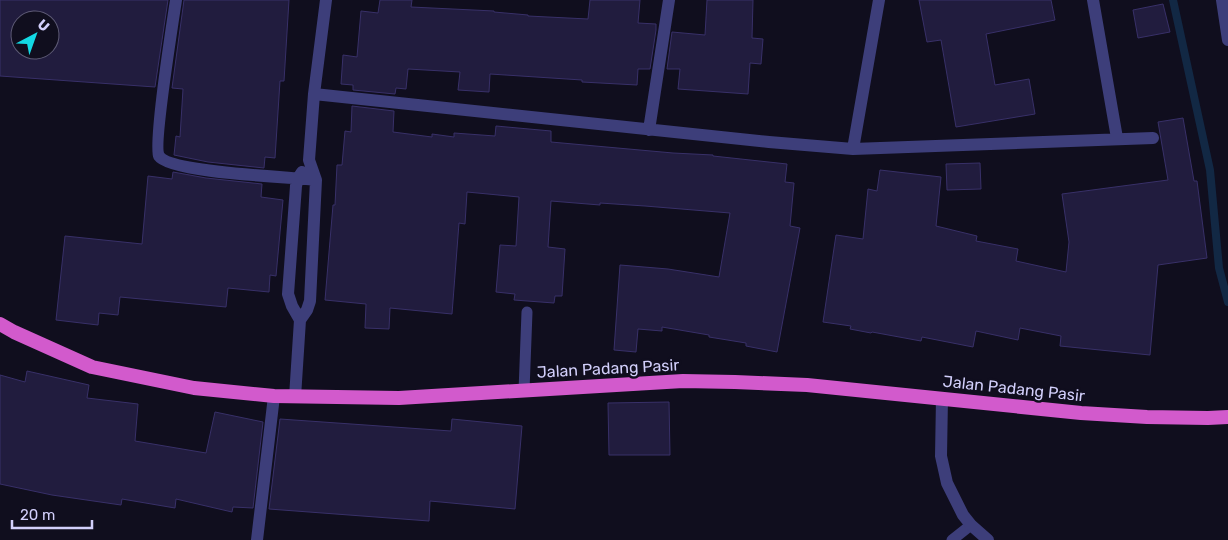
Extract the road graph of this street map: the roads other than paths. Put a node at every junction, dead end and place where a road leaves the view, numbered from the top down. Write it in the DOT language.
graph roads {
  1 [pos="176,0"];
  2 [pos="326,0"];
  3 [pos="669,0"];
  4 [pos="879,0"];
  5 [pos="1093,0"];
  6 [pos="1222,0"];
  7 [pos="1228,40"];
  8 [pos="314,94"];
  9 [pos="649,130"];
  10 [pos="1117,138"];
  11 [pos="1153,138"];
  12 [pos="853,149"];
  13 [pos="309,160"];
  14 [pos="298,178"];
  15 [pos="316,180"];
  16 [pos="527,312"];
  17 [pos="300,320"];
  18 [pos="0,324"];
  19 [pos="14,332"];
  20 [pos="0,335"];
  21 [pos="524,391"];
  22 [pos="274,396"];
  23 [pos="295,397"];
  24 [pos="942,398"];
  25 [pos="1228,417"];
  26 [pos="967,520"];
  27 [pos="257,540"];
  28 [pos="952,540"];
  29 [pos="988,540"];
  1 -- 14 [label="street"];
  2 -- 8 [label="street"];
  3 -- 9 [label="street"];
  4 -- 12 [label="street"];
  5 -- 10 [label="street"];
  6 -- 7 [label="street"];
  8 -- 9 [label="street"];
  8 -- 13 [label="street"];
  9 -- 12 [label="street"];
  10 -- 11 [label="street"];
  10 -- 12 [label="street"];
  13 -- 14 [label="street"];
  13 -- 15 [label="street"];
  14 -- 15 [label="street"];
  14 -- 17 [label="street"];
  15 -- 17 [label="street"];
  16 -- 21 [label="lane"];
  17 -- 23 [label="street"];
  18 -- 19 [label="highway, Jalan Padang Pasir"];
  19 -- 20 [label="street"];
  19 -- 22 [label="highway, Jalan Padang Pasir"];
  21 -- 23 [label="highway, Jalan Padang Pasir"];
  21 -- 24 [label="highway, Jalan Padang Pasir"];
  22 -- 23 [label="highway, Jalan Padang Pasir"];
  22 -- 27 [label="street"];
  24 -- 25 [label="highway, Jalan Padang Pasir"];
  24 -- 26 [label="street"];
  26 -- 28 [label="lane"];
  26 -- 29 [label="street"];
}
